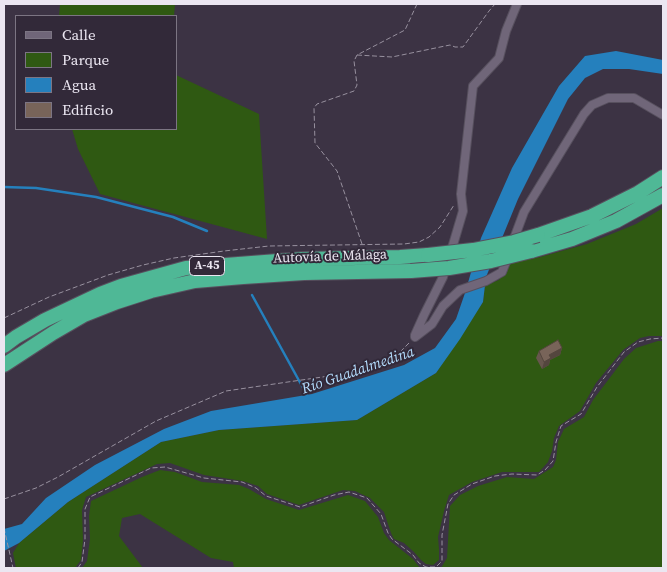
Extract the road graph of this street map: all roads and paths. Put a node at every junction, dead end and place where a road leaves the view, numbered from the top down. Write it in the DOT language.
graph roads {
  1 [pos="417,4"];
  2 [pos="495,4"];
  3 [pos="516,4"];
  4 [pos="357,55"];
  5 [pos="663,115"];
  6 [pos="663,177"];
  7 [pos="461,194"];
  8 [pos="663,195"];
  9 [pos="100,294"];
  10 [pos="53,332"];
  11 [pos="4,335"];
  12 [pos="415,337"];
  13 [pos="663,338"];
  14 [pos="4,346"];
  15 [pos="4,365"];
  16 [pos="4,372"];
  17 [pos="4,500"];
  18 [pos="4,528"];
  19 [pos="13,568"];
  20 [pos="78,568"];
  1 -- 4 [label="path"];
  2 -- 4 [label="path"];
  3 -- 7 [label="street"];
  4 -- 7 [label="path"];
  5 -- 12 [label="street"];
  6 -- 9 [label="highway, Autovía de Málaga / A-45, bridge"];
  7 -- 12 [label="street"];
  8 -- 10 [label="highway, Autovía de Málaga / A-45, bridge"];
  9 -- 11 [label="highway"];
  9 -- 14 [label="highway, Autovía de Málaga / A-45"];
  10 -- 15 [label="highway, Autovía de Málaga / A-45"];
  10 -- 16 [label="highway"];
  12 -- 17 [label="path"];
  13 -- 20 [label="path"];
  18 -- 19 [label="path"];
}
